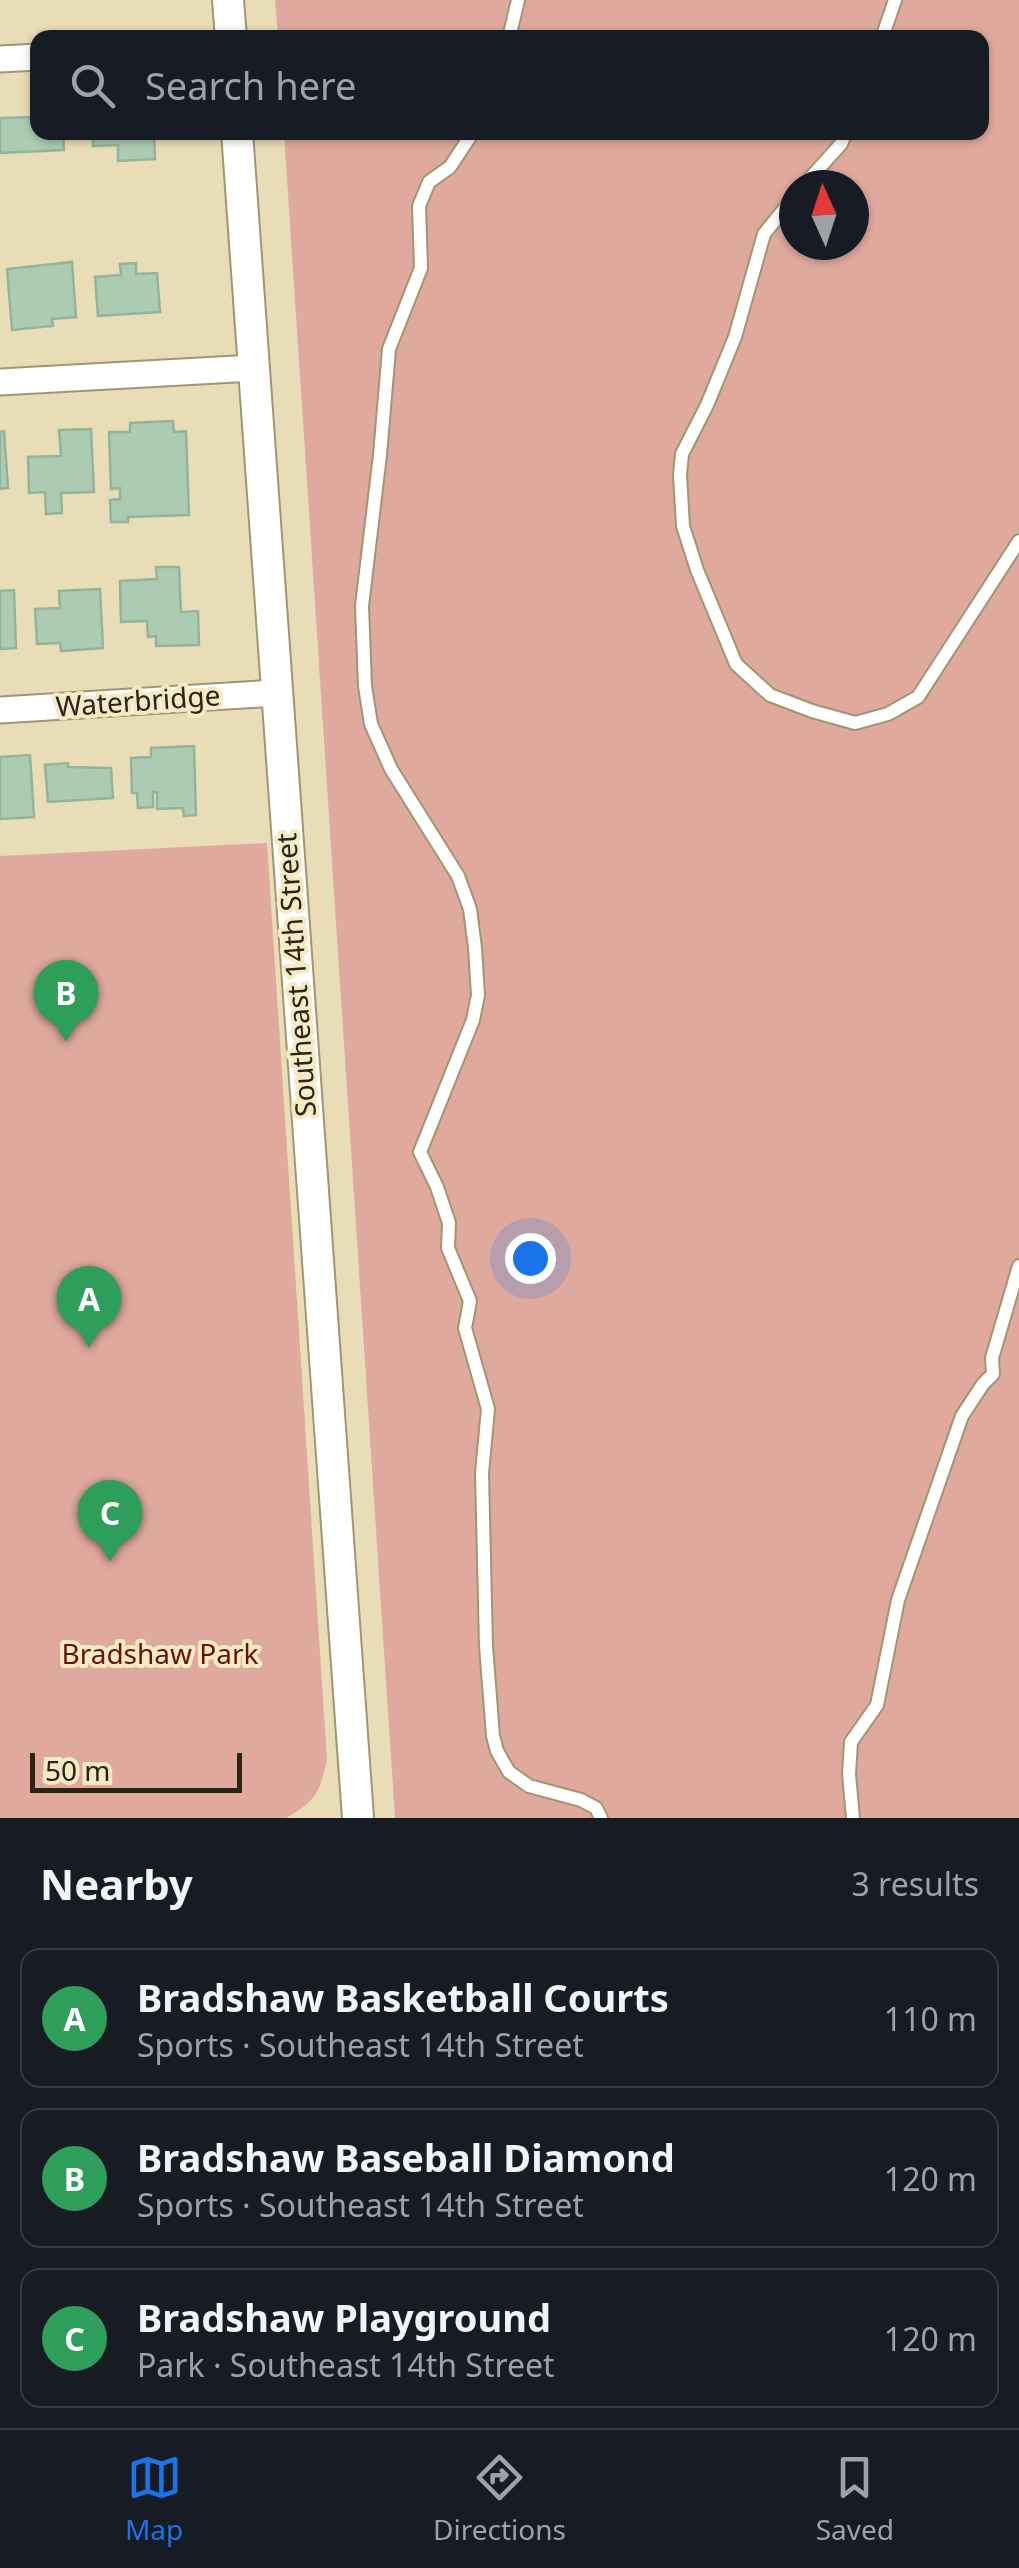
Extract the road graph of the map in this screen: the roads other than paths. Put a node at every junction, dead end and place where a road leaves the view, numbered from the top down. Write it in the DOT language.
graph roads {
  1 [pos="228,0"];
  2 [pos="518,0"];
  3 [pos="894,0"];
  4 [pos="230,30"];
  5 [pos="512,30"];
  6 [pos="885,30"];
  7 [pos="30,58"];
  8 [pos="0,60"];
  9 [pos="238,140"];
  10 [pos="468,140"];
  11 [pos="842,140"];
  12 [pos="817,170"];
  13 [pos="779,216"];
  14 [pos="254,368"];
  15 [pos="0,382"];
  16 [pos="1019,542"];
  17 [pos="276,693"];
  18 [pos="0,710"];
  19 [pos="1019,1266"];
  20 [pos="358,1818"];
  21 [pos="601,1818"];
  22 [pos="852,1818"];
  1 -- 4 [label="street"];
  2 -- 5 [label="lane"];
  3 -- 6 [label="lane"];
  7 -- 8 [label="street"];
  9 -- 14 [label="street, Southeast 14th Street"];
  10 -- 21 [label="lane"];
  11 -- 12 [label="lane"];
  13 -- 16 [label="lane"];
  14 -- 15 [label="street"];
  14 -- 17 [label="street, Southeast 14th Street"];
  17 -- 18 [label="street, Waterbridge"];
  17 -- 20 [label="street, Southeast 14th Street"];
  19 -- 22 [label="lane"];
}
